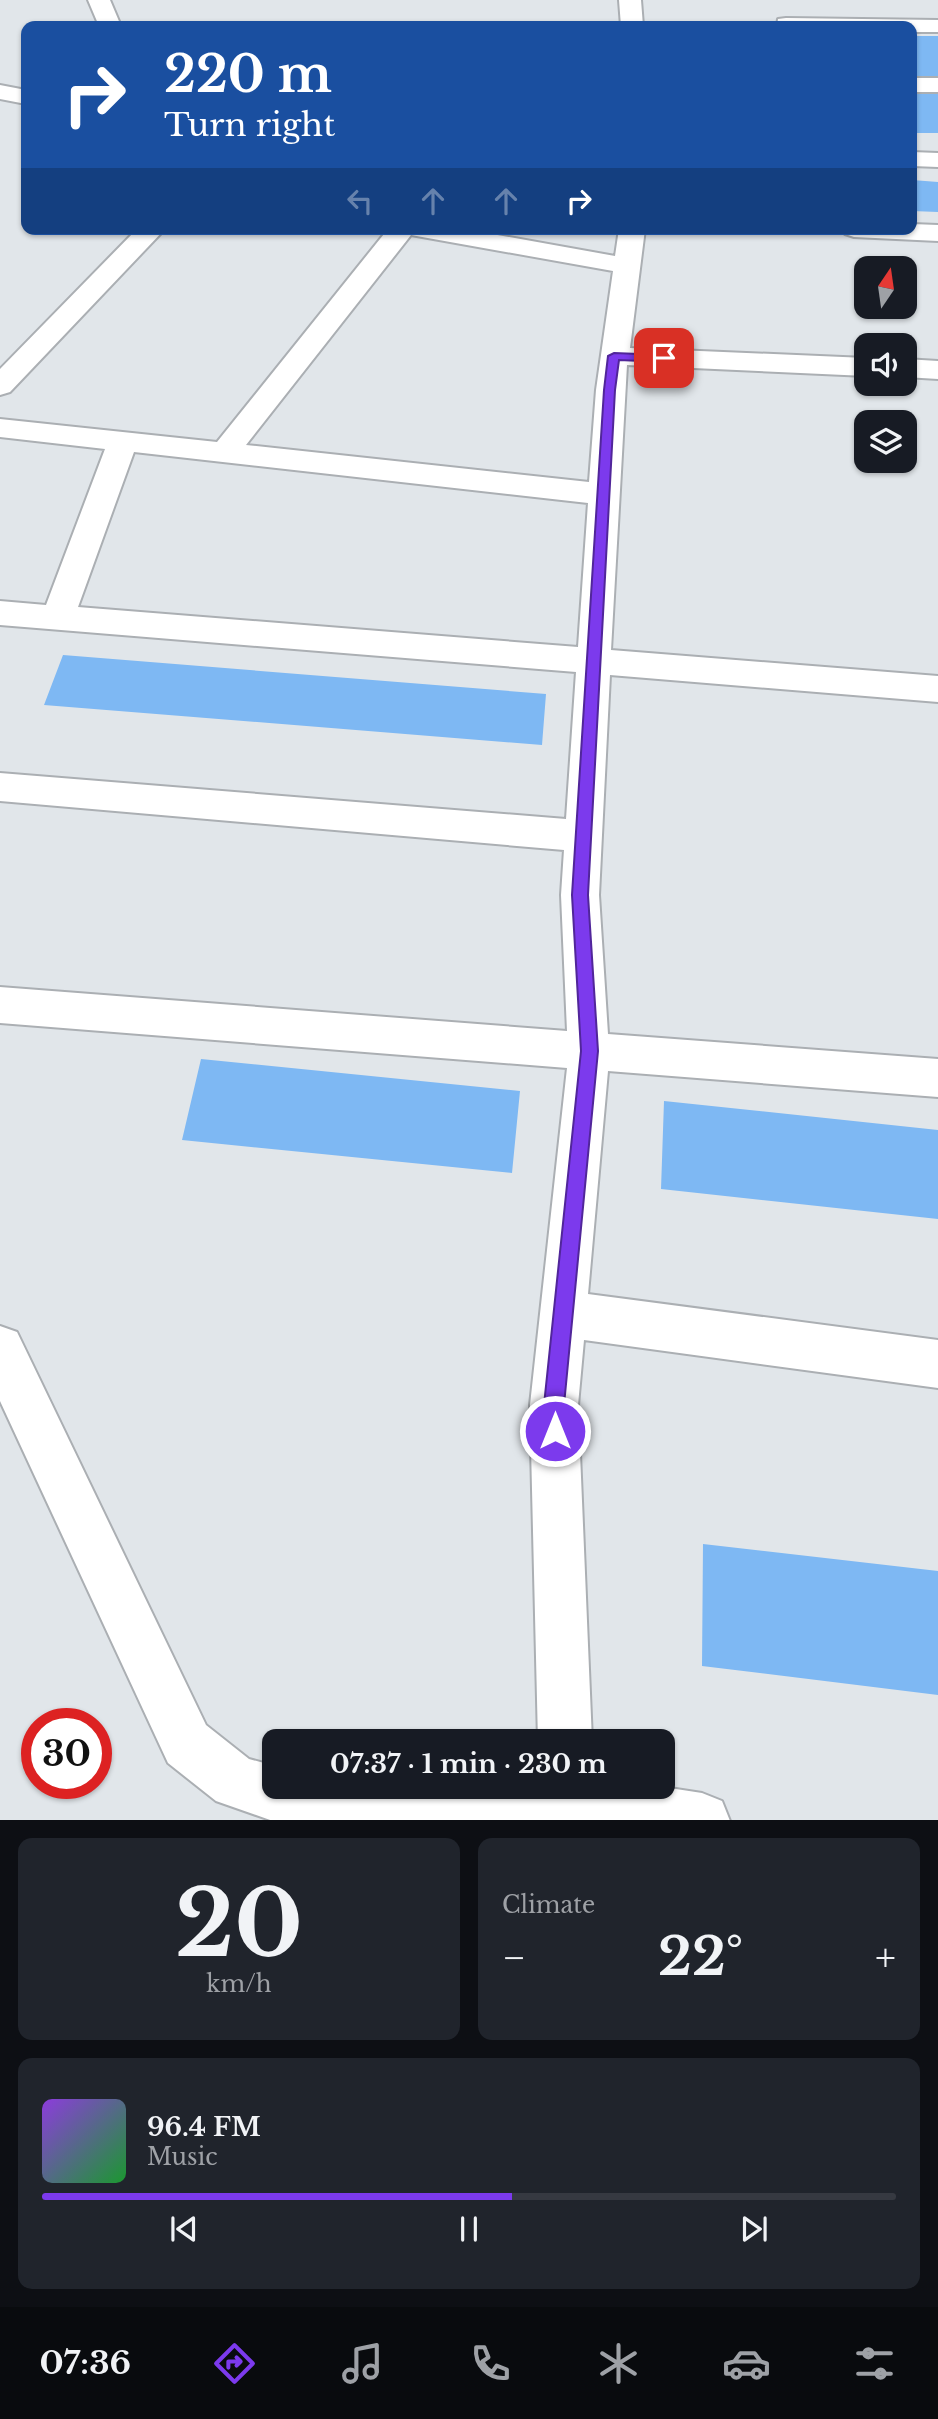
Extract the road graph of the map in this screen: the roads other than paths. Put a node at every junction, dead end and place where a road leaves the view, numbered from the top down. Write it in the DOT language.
graph roads {
  1 [pos="99,0"];
  2 [pos="630,0"];
  3 [pos="786,0"];
  4 [pos="108,21"];
  5 [pos="632,21"];
  6 [pos="786,21"];
  7 [pos="917,26"];
  8 [pos="938,26"];
  9 [pos="917,85"];
  10 [pos="938,85"];
  11 [pos="0,92"];
  12 [pos="21,96"];
  13 [pos="917,159"];
  14 [pos="938,160"];
  15 [pos="917,232"];
  16 [pos="938,233"];
  17 [pos="146,235"];
  18 [pos="397,235"];
  19 [pos="485,235"];
  20 [pos="629,248"];
  21 [pos="614,356"];
  22 [pos="854,366"];
  23 [pos="917,369"];
  24 [pos="938,370"];
  25 [pos="0,386"];
  26 [pos="0,428"];
  27 [pos="123,442"];
  28 [pos="224,453"];
  29 [pos="603,494"];
  30 [pos="0,613"];
  31 [pos="58,617"];
  32 [pos="594,660"];
  33 [pos="938,688"];
  34 [pos="0,787"];
  35 [pos="583,836"];
  36 [pos="0,1005"];
  37 [pos="589,1051"];
  38 [pos="938,1078"];
  39 [pos="563,1314"];
  40 [pos="0,1349"];
  41 [pos="938,1364"];
  42 [pos="565,1729"];
  43 [pos="568,1802"];
  44 [pos="695,1820"];
  1 -- 4 [label="street"];
  2 -- 5 [label="street"];
  3 -- 6 [label="street"];
  7 -- 8 [label="street"];
  9 -- 10 [label="street"];
  11 -- 12 [label="street"];
  13 -- 14 [label="street"];
  15 -- 16 [label="street"];
  17 -- 25 [label="street"];
  18 -- 28 [label="street"];
  19 -- 20 [label="street"];
  20 -- 21 [label="street"];
  21 -- 22 [label="street"];
  21 -- 29 [label="street"];
  23 -- 24 [label="street"];
  26 -- 27 [label="street"];
  27 -- 28 [label="street"];
  27 -- 31 [label="street"];
  28 -- 29 [label="street"];
  29 -- 32 [label="street"];
  30 -- 31 [label="street"];
  31 -- 32 [label="street"];
  32 -- 33 [label="street"];
  32 -- 35 [label="street"];
  34 -- 35 [label="street"];
  35 -- 37 [label="street"];
  36 -- 37 [label="street"];
  37 -- 38 [label="street"];
  37 -- 39 [label="street"];
  39 -- 41 [label="street"];
  39 -- 42 [label="street"];
  40 -- 43 [label="street"];
  43 -- 44 [label="street"];
}
